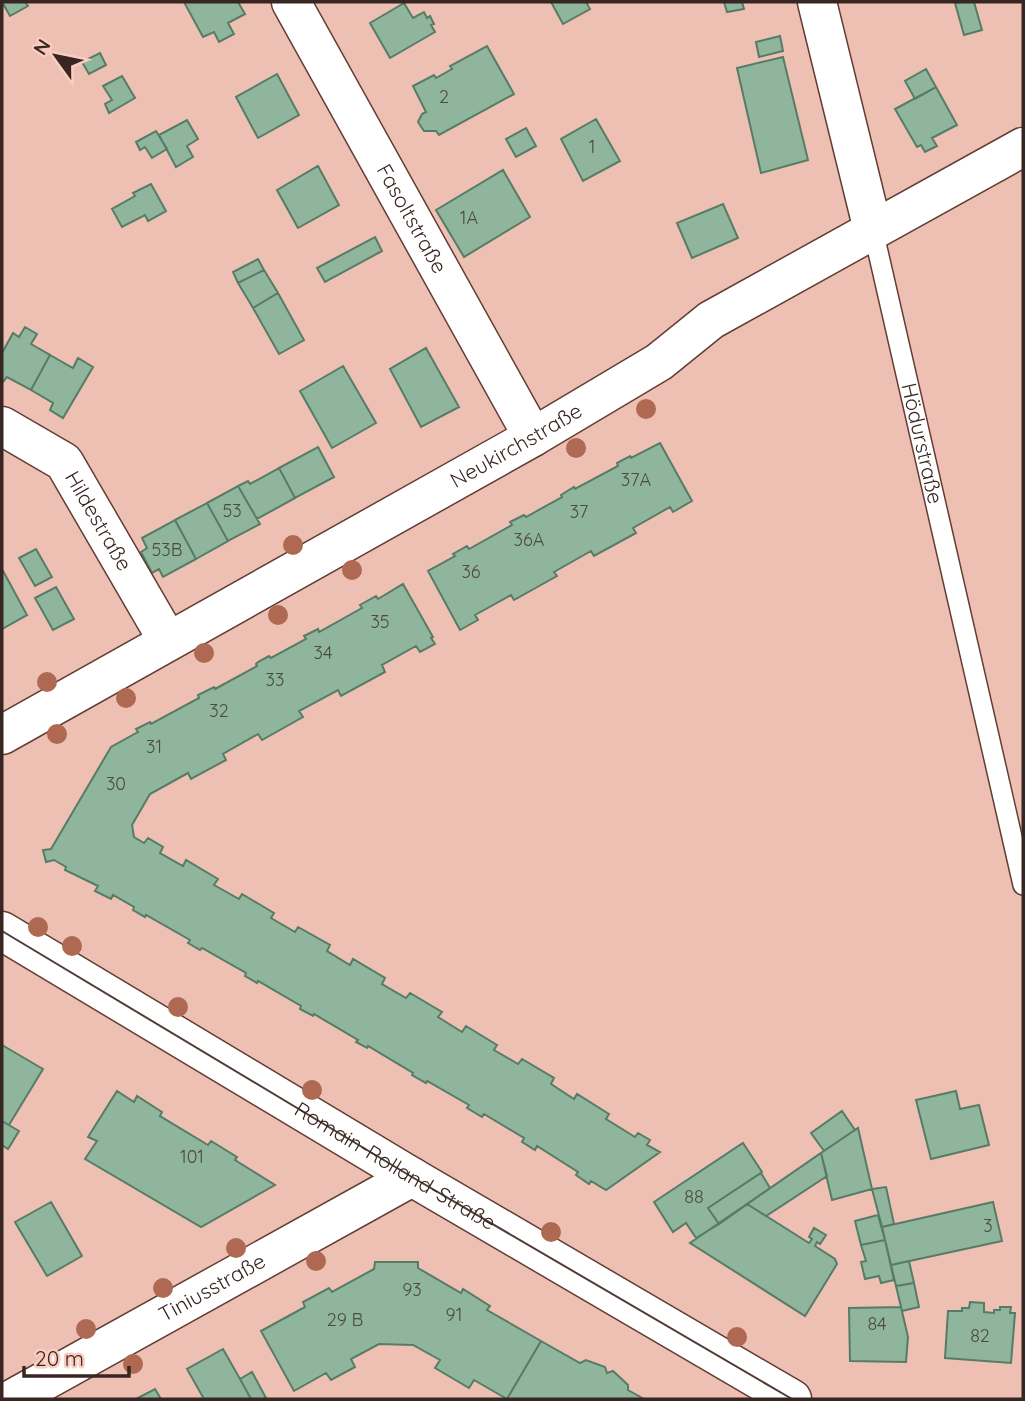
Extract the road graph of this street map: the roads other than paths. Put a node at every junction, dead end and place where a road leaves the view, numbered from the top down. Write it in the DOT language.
graph roads {
  1 [pos="291,2"];
  2 [pos="817,2"];
  3 [pos="1023,147"];
  4 [pos="873,230"];
  5 [pos="2,426"];
  6 [pos="533,437"];
  7 [pos="168,641"];
  8 [pos="2,734"];
  9 [pos="1023,885"];
  10 [pos="2,931"];
  11 [pos="412,1177"];
  12 [pos="12,1399"];
  13 [pos="792,1399"];
  1 -- 6 [label="street, Fasoltstraße"];
  2 -- 4 [label="street, Hödurstraße"];
  3 -- 4 [label="street, Neukirchstraße"];
  4 -- 6 [label="street, Neukirchstraße"];
  4 -- 9 [label="lane, Hödurstraße"];
  5 -- 7 [label="street, Hildestraße"];
  6 -- 7 [label="street, Neukirchstraße"];
  7 -- 8 [label="street, Neukirchstraße"];
  10 -- 11 [label="street, Romain-Rolland-Straße"];
  11 -- 12 [label="street, Tiniusstraße"];
  11 -- 13 [label="street, Romain-Rolland-Straße"];
}
